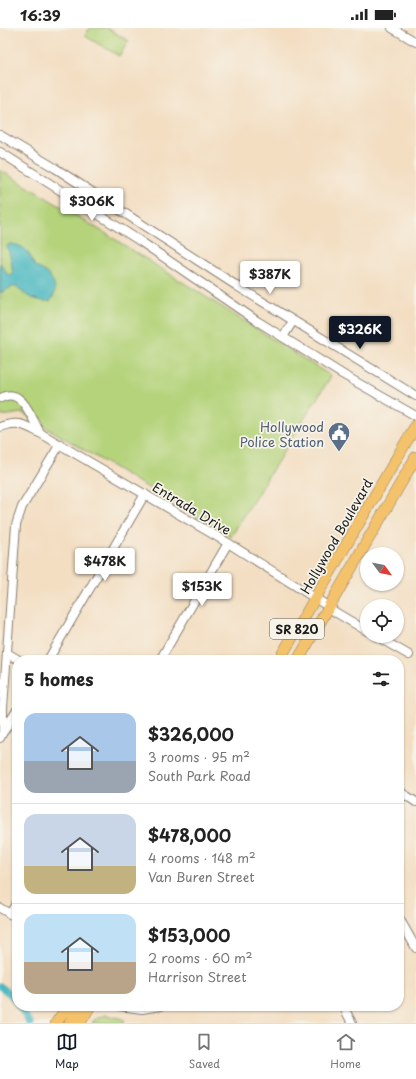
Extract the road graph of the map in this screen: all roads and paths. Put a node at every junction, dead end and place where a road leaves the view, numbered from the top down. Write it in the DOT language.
graph roads {
  1 [pos="392,28"];
  2 [pos="415,40"];
  3 [pos="0,135"];
  4 [pos="0,152"];
  5 [pos="293,321"];
  6 [pos="283,337"];
  7 [pos="416,396"];
  8 [pos="1,398"];
  9 [pos="27,410"];
  10 [pos="416,416"];
  11 [pos="19,423"];
  12 [pos="416,425"];
  13 [pos="0,427"];
  14 [pos="40,433"];
  15 [pos="60,444"];
  16 [pos="416,457"];
  17 [pos="145,494"];
  18 [pos="228,543"];
  19 [pos="316,599"];
  20 [pos="330,607"];
  21 [pos="360,621"];
  22 [pos="360,627"];
  23 [pos="389,643"];
  24 [pos="7,653"];
  25 [pos="51,655"];
  26 [pos="163,655"];
  27 [pos="282,655"];
  28 [pos="301,655"];
  29 [pos="409,655"];
  30 [pos="12,656"];
  31 [pos="12,718"];
  32 [pos="2,735"];
  33 [pos="404,795"];
  34 [pos="416,802"];
  35 [pos="0,908"];
  36 [pos="12,915"];
  37 [pos="404,927"];
  38 [pos="416,948"];
  39 [pos="64,1011"];
  40 [pos="76,1011"];
  41 [pos="87,1011"];
  42 [pos="346,1011"];
  43 [pos="56,1023"];
  44 [pos="70,1023"];
  45 [pos="80,1023"];
  46 [pos="352,1023"];
  1 -- 2 [label="street"];
  3 -- 5 [label="street"];
  4 -- 6 [label="street"];
  5 -- 6 [label="street"];
  5 -- 7 [label="street"];
  6 -- 10 [label="street"];
  8 -- 9 [label="street"];
  9 -- 11 [label="street"];
  9 -- 14 [label="street"];
  11 -- 13 [label="street"];
  11 -- 14 [label="street, Entrada Drive"];
  12 -- 19 [label="highway, Hollywood Boulevard / SR 820"];
  14 -- 15 [label="street, Entrada Drive"];
  15 -- 17 [label="street, Entrada Drive"];
  15 -- 24 [label="street"];
  16 -- 20 [label="highway, SR 820"];
  17 -- 18 [label="street, Entrada Drive"];
  17 -- 25 [label="street"];
  18 -- 19 [label="street, Entrada Drive"];
  18 -- 26 [label="street"];
  19 -- 20 [label="street, Entrada Drive"];
  19 -- 27 [label="highway, Hollywood Boulevard / SR 820"];
  20 -- 21 [label="street"];
  20 -- 22 [label="street"];
  20 -- 28 [label="highway, SR 820"];
  23 -- 29 [label="street"];
  24 -- 30 [label="street"];
  24 -- 32 [label="street"];
  31 -- 32 [label="street"];
  33 -- 34 [label="street"];
  35 -- 36 [label="street"];
  37 -- 38 [label="street"];
  39 -- 43 [label="highway"];
  40 -- 44 [label="highway"];
  41 -- 45 [label="highway"];
  42 -- 46 [label="street"];
}
